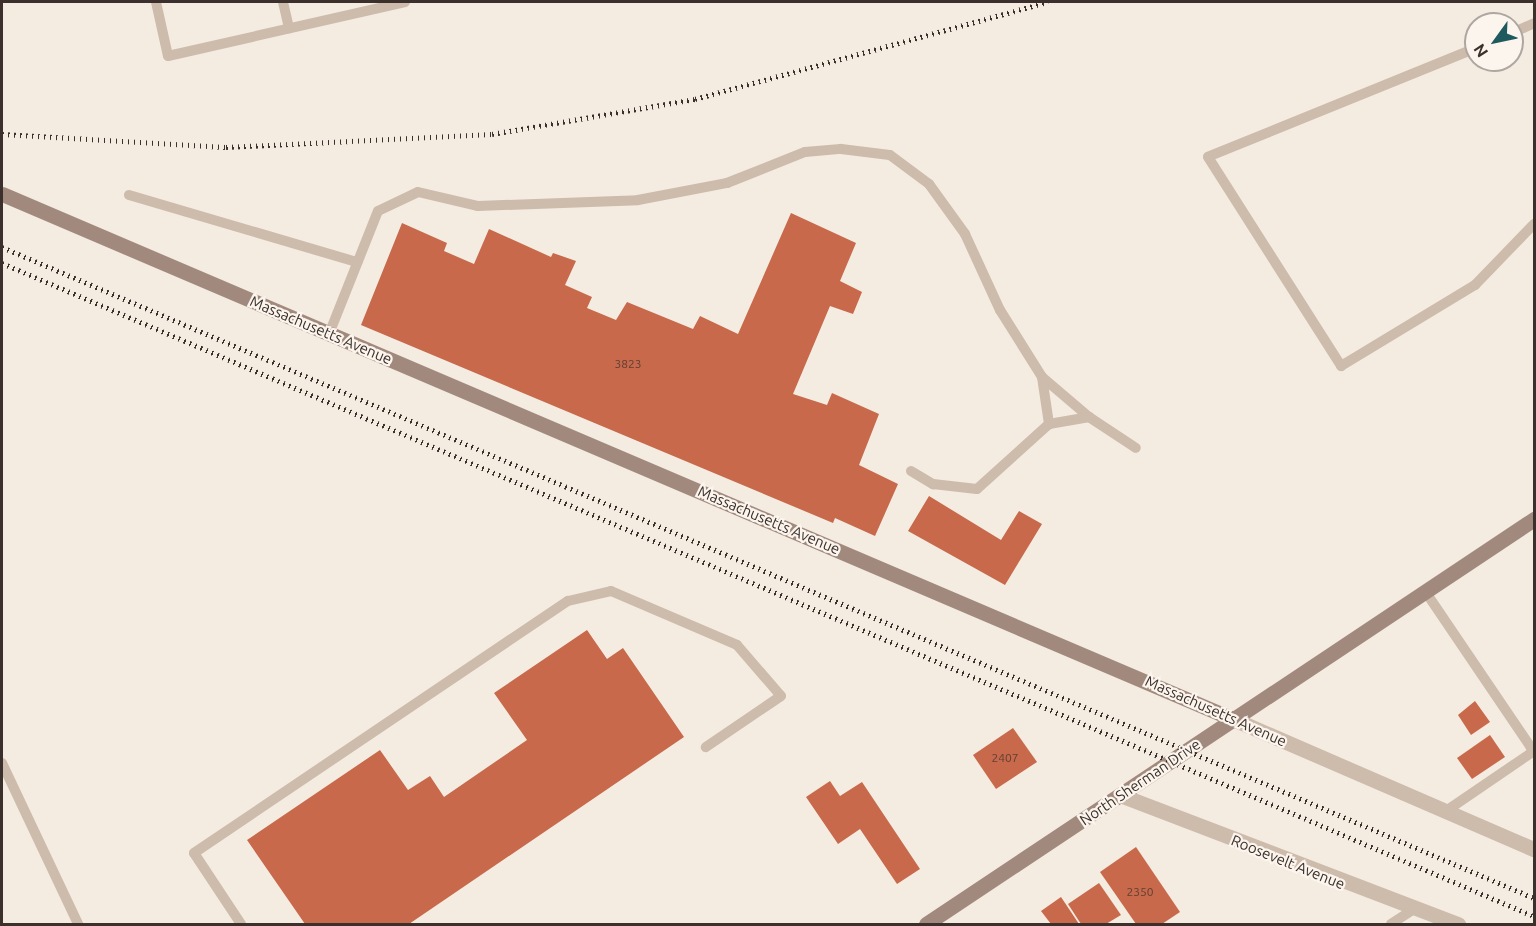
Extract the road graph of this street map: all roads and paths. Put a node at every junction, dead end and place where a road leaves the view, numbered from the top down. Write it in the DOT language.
graph roads {
  1 [pos="156,2"];
  2 [pos="283,2"];
  3 [pos="405,2"];
  4 [pos="290,28"];
  5 [pos="1464,53"];
  6 [pos="2,195"];
  7 [pos="129,195"];
  8 [pos="1534,224"];
  9 [pos="357,262"];
  10 [pos="328,334"];
  11 [pos="1042,377"];
  12 [pos="1089,417"];
  13 [pos="1049,424"];
  14 [pos="1136,448"];
  15 [pos="911,471"];
  16 [pos="1534,519"];
  17 [pos="1425,591"];
  18 [pos="1233,719"];
  19 [pos="706,747"];
  20 [pos="1534,751"];
  21 [pos="2,763"];
  22 [pos="1120,795"];
  23 [pos="1446,811"];
  24 [pos="1534,849"];
  25 [pos="1416,908"];
  26 [pos="78,924"];
  27 [pos="241,924"];
  28 [pos="926,924"];
  29 [pos="1391,924"];
  30 [pos="1458,924"];
  1 -- 4 [label="lane"];
  2 -- 4 [label="lane"];
  3 -- 4 [label="lane"];
  5 -- 8 [label="lane"];
  6 -- 10 [label="main road, Massachusetts Avenue"];
  7 -- 9 [label="lane"];
  9 -- 10 [label="lane"];
  9 -- 11 [label="lane"];
  10 -- 18 [label="main road, Massachusetts Avenue"];
  11 -- 12 [label="lane"];
  11 -- 13 [label="lane"];
  12 -- 13 [label="lane"];
  12 -- 14 [label="lane"];
  13 -- 15 [label="lane"];
  16 -- 17 [label="main road, North Sherman Drive"];
  17 -- 18 [label="main road, North Sherman Drive"];
  17 -- 20 [label="lane"];
  18 -- 22 [label="main road, North Sherman Drive"];
  18 -- 23 [label="street, Massachusetts Avenue"];
  19 -- 27 [label="lane"];
  20 -- 23 [label="lane"];
  21 -- 26 [label="lane"];
  22 -- 25 [label="street, Roosevelt Avenue"];
  22 -- 28 [label="main road, North Sherman Drive"];
  23 -- 24 [label="street, Massachusetts Avenue"];
  25 -- 29 [label="lane"];
  25 -- 30 [label="street, Roosevelt Avenue"];
}
